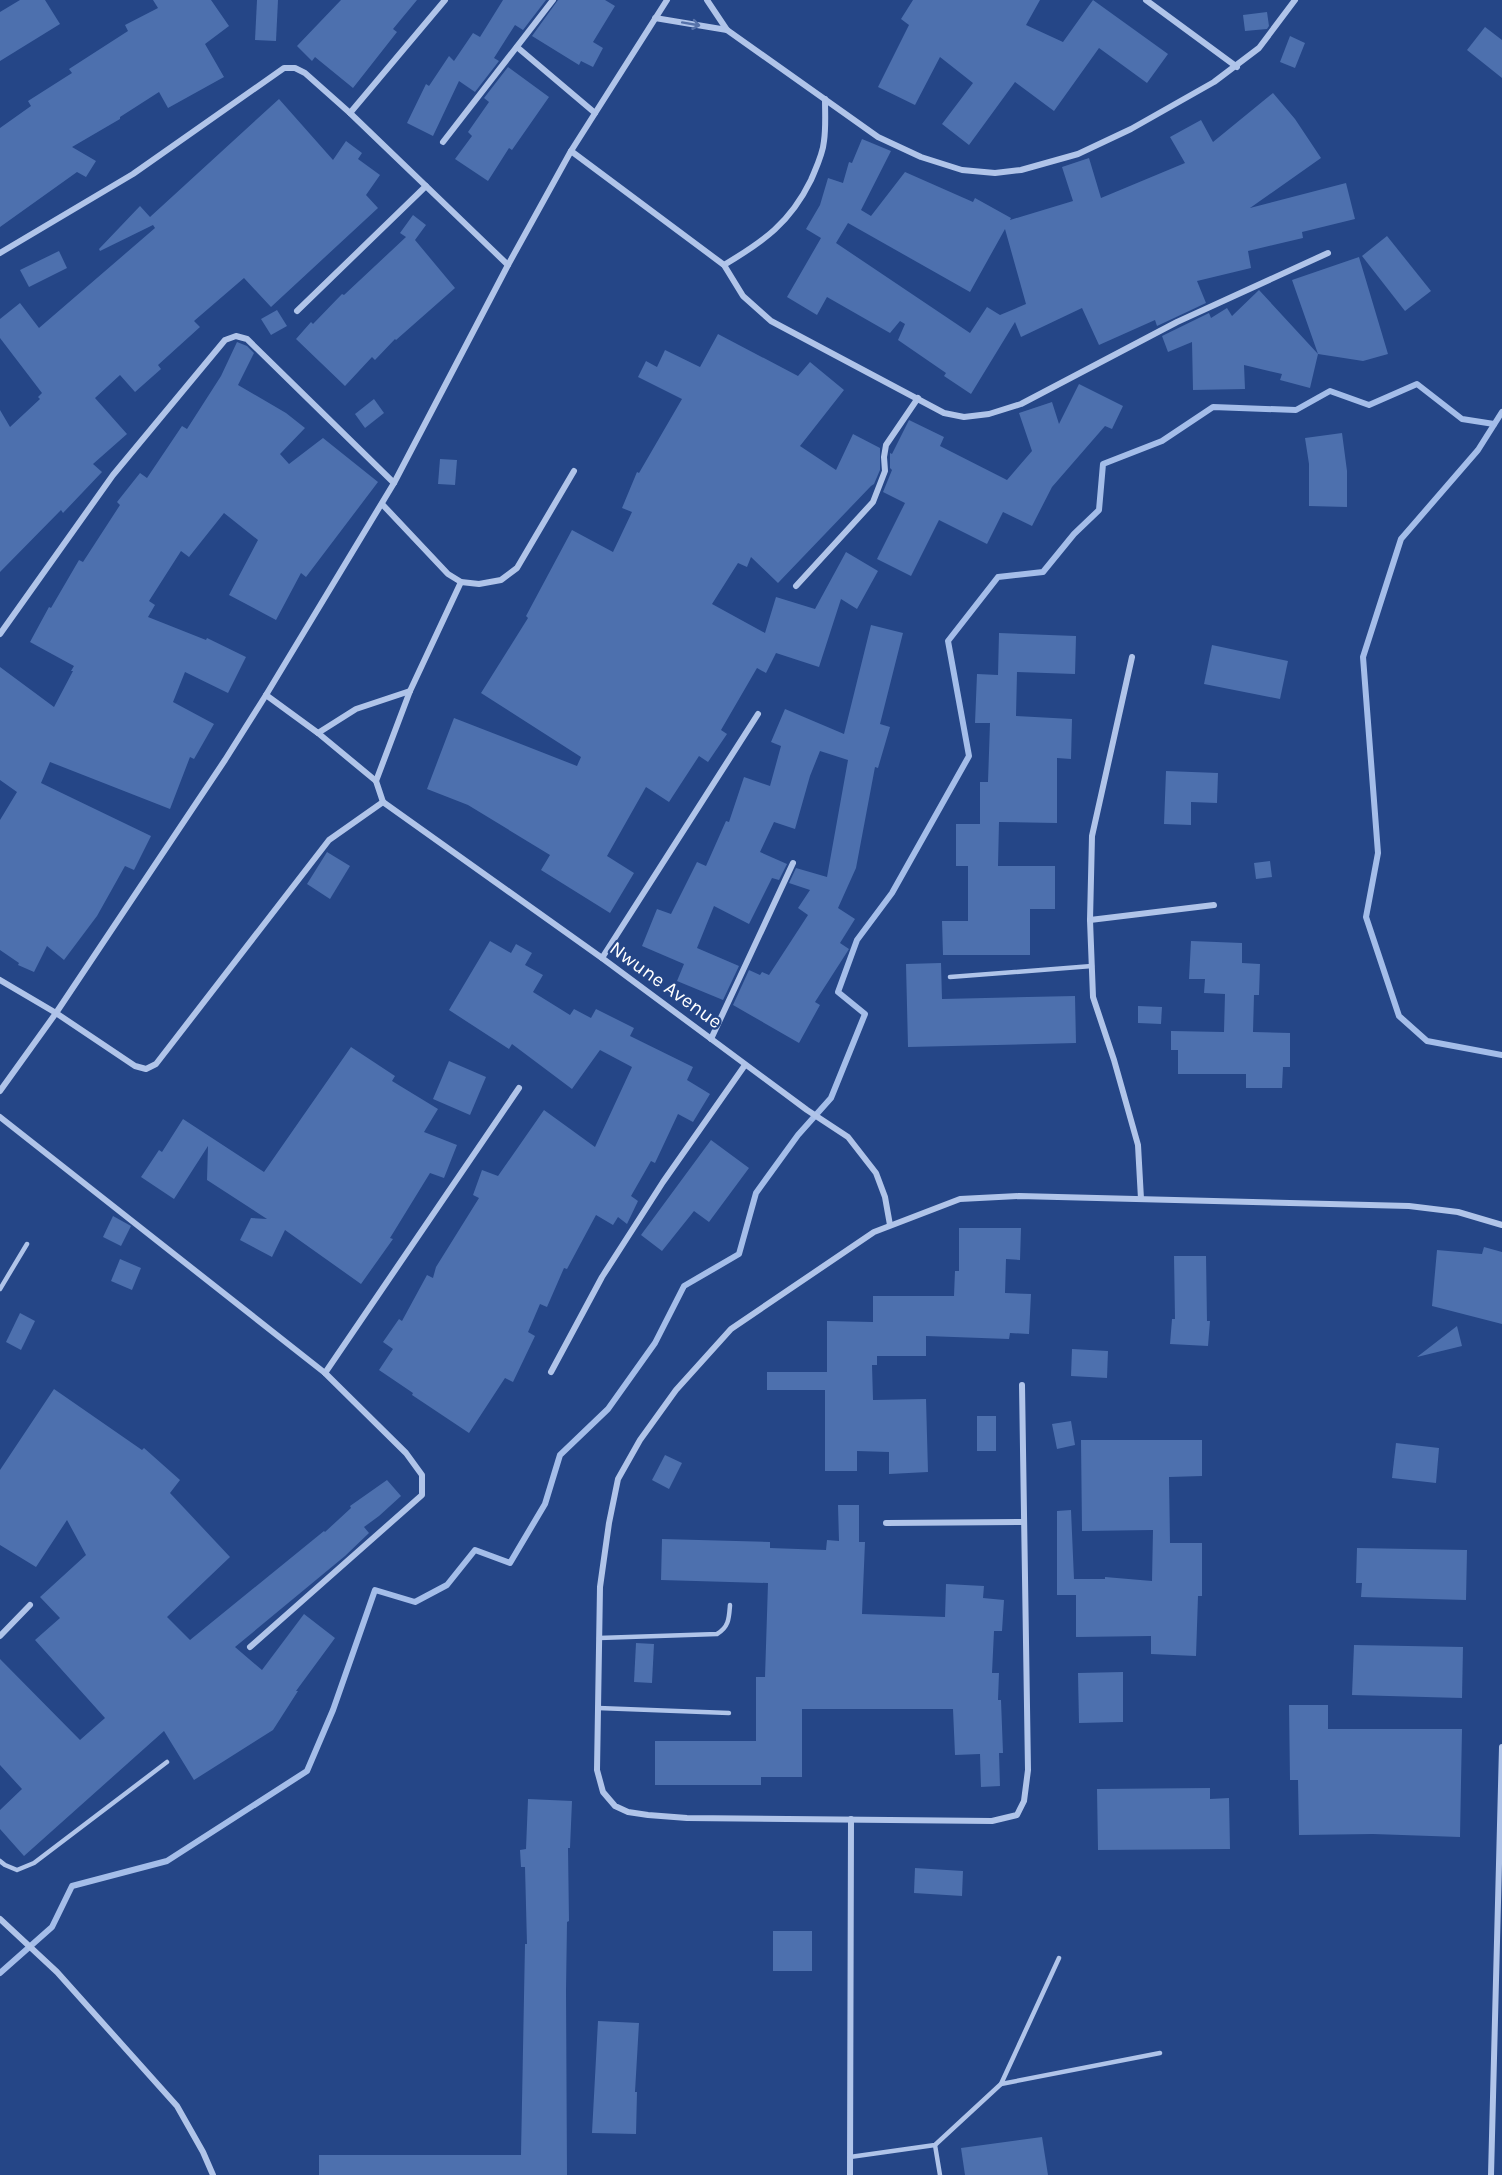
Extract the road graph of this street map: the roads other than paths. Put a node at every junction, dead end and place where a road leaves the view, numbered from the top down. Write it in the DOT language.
graph roads {
  1 [pos="445,0"];
  2 [pos="553,0"];
  3 [pos="667,0"];
  4 [pos="707,0"];
  5 [pos="1146,0"];
  6 [pos="1295,0"];
  7 [pos="655,18"];
  8 [pos="727,30"];
  9 [pos="518,46"];
  10 [pos="1237,67"];
  11 [pos="825,99"];
  12 [pos="350,113"];
  13 [pos="595,113"];
  14 [pos="442,142"];
  15 [pos="571,151"];
  16 [pos="426,186"];
  17 [pos="0,253"];
  18 [pos="1329,253"];
  19 [pos="508,265"];
  20 [pos="724,265"];
  21 [pos="297,310"];
  22 [pos="918,398"];
  23 [pos="574,471"];
  24 [pos="394,483"];
  25 [pos="382,504"];
  26 [pos="461,582"];
  27 [pos="796,586"];
  28 [pos="1,631"];
  29 [pos="1132,657"];
  30 [pos="410,691"];
  31 [pos="266,695"];
  32 [pos="758,714"];
  33 [pos="318,733"];
  34 [pos="376,781"];
  35 [pos="383,802"];
  36 [pos="794,863"];
  37 [pos="1214,905"];
  38 [pos="1090,920"];
  39 [pos="602,958"];
  40 [pos="1092,966"];
  41 [pos="950,977"];
  42 [pos="0,980"];
  43 [pos="56,1013"];
  44 [pos="711,1039"];
  45 [pos="745,1065"];
  46 [pos="519,1088"];
  47 [pos="0,1091"];
  48 [pos="0,1117"];
  49 [pos="1141,1199"];
  50 [pos="890,1225"];
  51 [pos="1502,1225"];
  52 [pos="27,1244"];
  53 [pos="0,1289"];
  54 [pos="551,1372"];
  55 [pos="325,1373"];
  56 [pos="1022,1385"];
  57 [pos="1024,1522"];
  58 [pos="886,1523"];
  59 [pos="30,1605"];
  60 [pos="730,1605"];
  61 [pos="0,1636"];
  62 [pos="599,1638"];
  63 [pos="250,1647"];
  64 [pos="598,1708"];
  65 [pos="729,1713"];
  66 [pos="1502,1747"];
  67 [pos="167,1762"];
  68 [pos="851,1820"];
  69 [pos="0,1861"];
  70 [pos="0,1919"];
  71 [pos="1059,1958"];
  72 [pos="1160,2053"];
  73 [pos="1001,2084"];
  74 [pos="935,2145"];
  75 [pos="850,2157"];
  76 [pos="213,2175"];
  77 [pos="850,2175"];
  78 [pos="940,2175"];
  79 [pos="1491,2175"];
  1 -- 12 [label="street"];
  2 -- 9 [label="street"];
  3 -- 7 [label="street"];
  4 -- 8 [label="street"];
  5 -- 10 [label="street"];
  6 -- 10 [label="street"];
  7 -- 8 [label="street, one-way"];
  7 -- 13 [label="street"];
  8 -- 11 [label="street"];
  9 -- 13 [label="street"];
  9 -- 14 [label="street"];
  10 -- 11 [label="street"];
  11 -- 20 [label="street"];
  12 -- 16 [label="street"];
  12 -- 17 [label="street"];
  13 -- 15 [label="street"];
  15 -- 19 [label="street"];
  15 -- 20 [label="street"];
  16 -- 19 [label="street"];
  16 -- 21 [label="street"];
  18 -- 22 [label="street"];
  19 -- 24 [label="street"];
  20 -- 22 [label="street"];
  22 -- 27 [label="street"];
  23 -- 26 [label="street"];
  24 -- 25 [label="street"];
  24 -- 28 [label="street"];
  25 -- 26 [label="street"];
  25 -- 31 [label="street"];
  26 -- 30 [label="street"];
  29 -- 38 [label="street"];
  30 -- 33 [label="street"];
  30 -- 34 [label="street"];
  31 -- 33 [label="street"];
  31 -- 43 [label="street"];
  32 -- 39 [label="street"];
  33 -- 34 [label="street"];
  34 -- 35 [label="street"];
  35 -- 39 [label="street, Nwune Avenue"];
  35 -- 43 [label="street"];
  36 -- 44 [label="street"];
  37 -- 38 [label="street"];
  38 -- 40 [label="street"];
  39 -- 44 [label="street, Nwune Avenue"];
  40 -- 41 [label="lane"];
  40 -- 49 [label="street"];
  42 -- 43 [label="street"];
  43 -- 47 [label="street"];
  44 -- 45 [label="street, Nwune Avenue"];
  45 -- 50 [label="street, Nwune Avenue"];
  45 -- 54 [label="street"];
  46 -- 55 [label="street"];
  48 -- 55 [label="street"];
  49 -- 50 [label="street"];
  49 -- 51 [label="street"];
  50 -- 62 [label="street"];
  52 -- 53 [label="lane"];
  55 -- 63 [label="street"];
  56 -- 57 [label="street"];
  57 -- 58 [label="street"];
  57 -- 68 [label="street"];
  59 -- 61 [label="street"];
  60 -- 62 [label="lane"];
  62 -- 64 [label="street"];
  64 -- 65 [label="lane"];
  64 -- 68 [label="street"];
  66 -- 79 [label="street"];
  67 -- 69 [label="lane"];
  68 -- 75 [label="street"];
  70 -- 76 [label="street"];
  71 -- 73 [label="lane"];
  72 -- 73 [label="lane"];
  73 -- 74 [label="lane"];
  74 -- 75 [label="lane"];
  74 -- 78 [label="lane"];
  75 -- 77 [label="street"];
}
